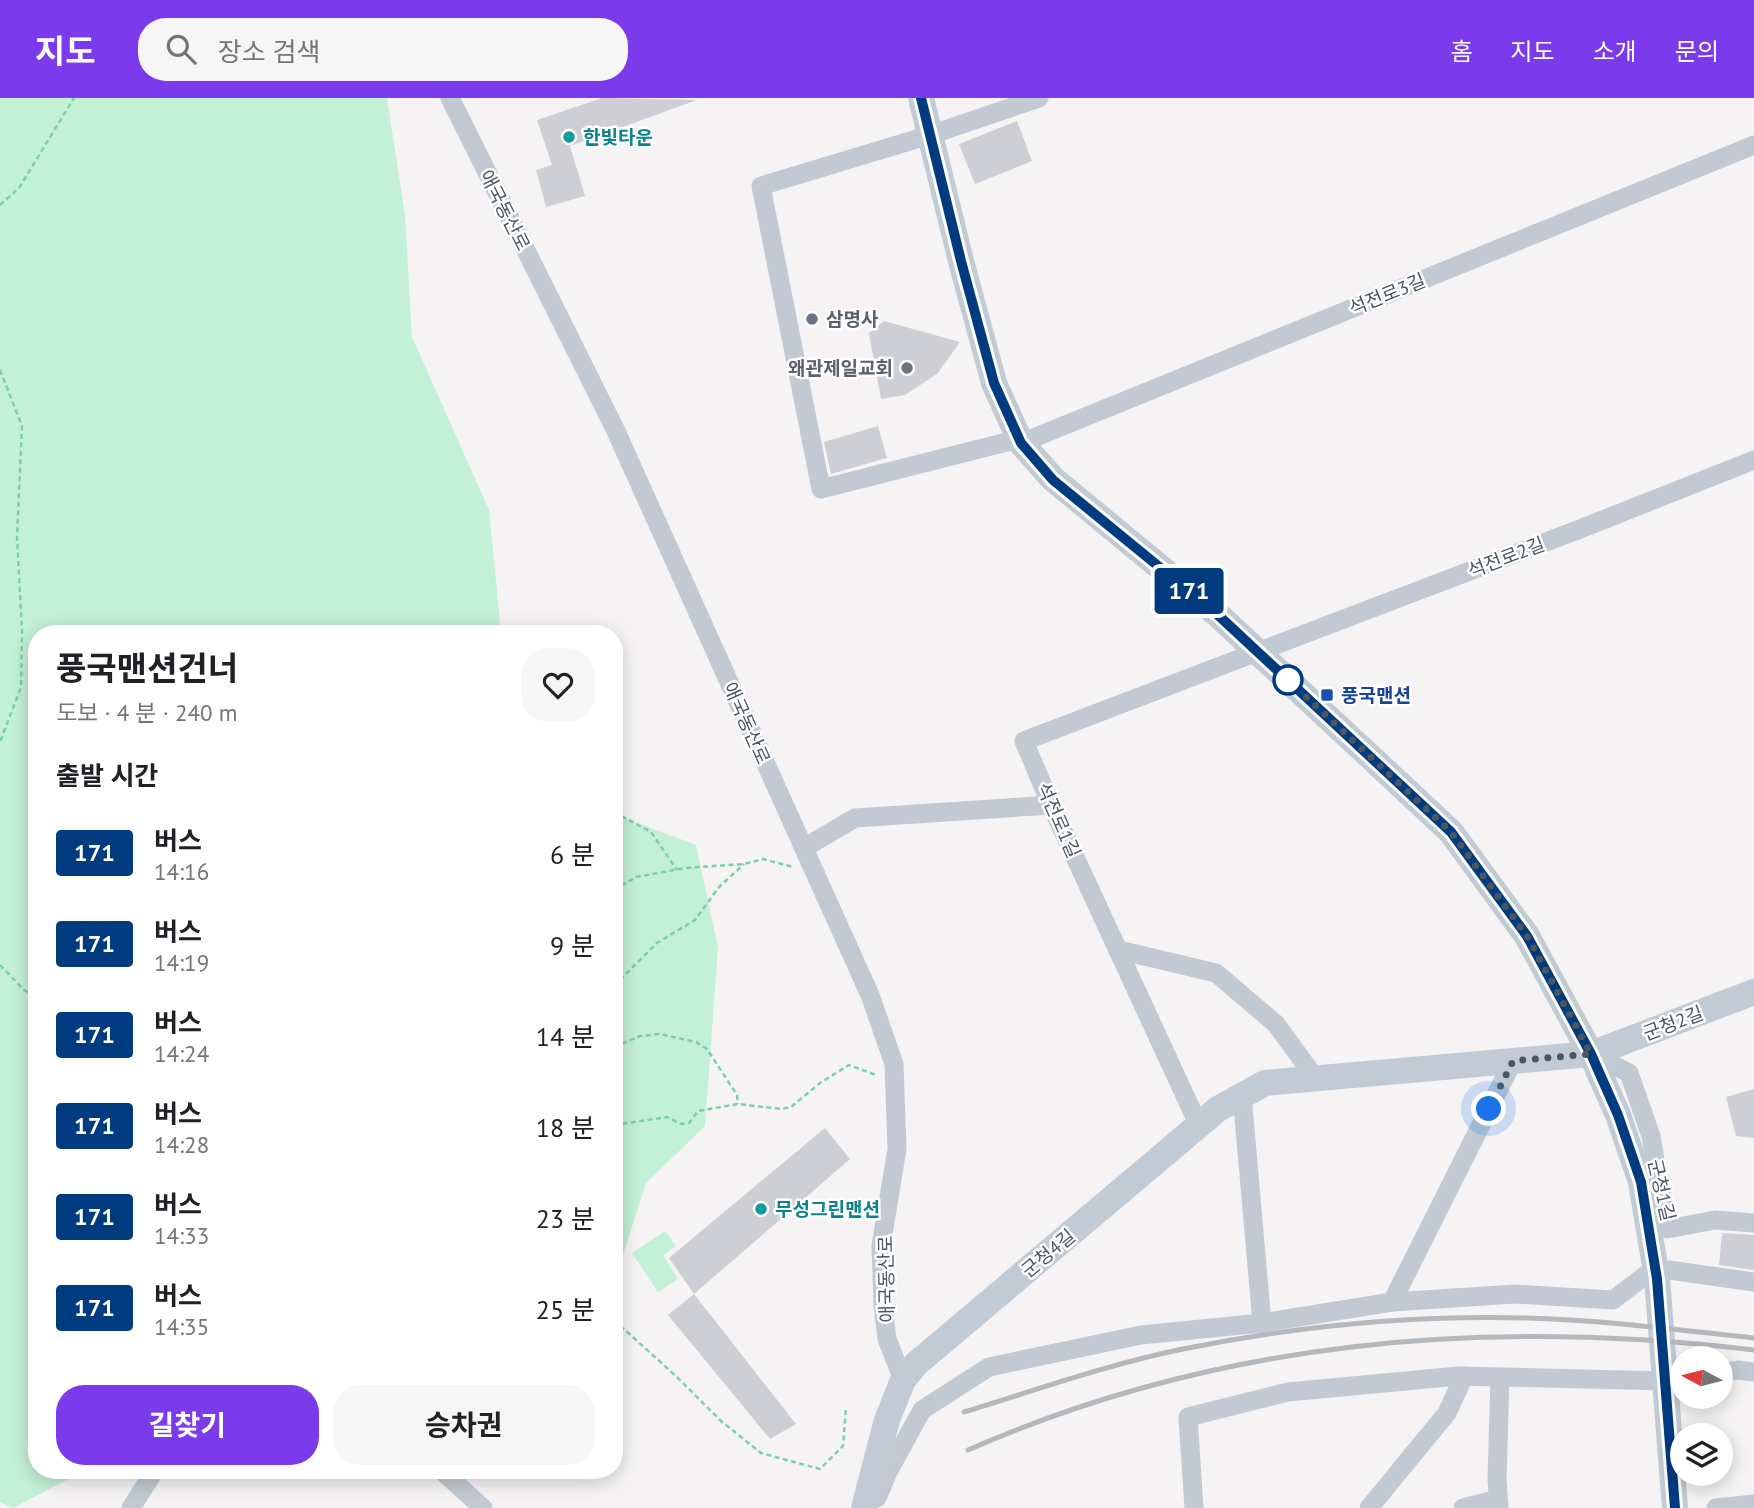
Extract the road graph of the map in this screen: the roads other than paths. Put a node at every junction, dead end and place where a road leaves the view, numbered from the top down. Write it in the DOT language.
graph roads {
  1 [pos="450,98"];
  2 [pos="921,98"];
  3 [pos="1038,98"];
  4 [pos="930,135"];
  5 [pos="1754,145"];
  6 [pos="1020,441"];
  7 [pos="1754,460"];
  8 [pos="1258,652"];
  9 [pos="1051,805"];
  10 [pos="807,854"];
  11 [pos="1119,950"];
  12 [pos="1754,992"];
  13 [pos="1591,1054"];
  14 [pos="1513,1061"];
  15 [pos="1316,1079"];
  16 [pos="1242,1096"];
  17 [pos="1199,1126"];
  18 [pos="1754,1223"];
  19 [pos="1655,1268"];
  20 [pos="1754,1282"];
  21 [pos="1392,1302"];
  22 [pos="1262,1323"];
  23 [pos="1670,1356"];
  24 [pos="1733,1371"];
  25 [pos="1754,1372"];
  26 [pos="1465,1376"];
  27 [pos="1500,1377"];
  28 [pos="903,1380"];
  29 [pos="1670,1380"];
  30 [pos="1674,1409"];
  31 [pos="149,1479"];
  32 [pos="452,1479"];
  33 [pos="1499,1503"];
  34 [pos="1754,1504"];
  35 [pos="131,1508"];
  36 [pos="484,1508"];
  37 [pos="864,1508"];
  38 [pos="872,1508"];
  39 [pos="1194,1508"];
  40 [pos="1369,1508"];
  41 [pos="1463,1508"];
  42 [pos="1675,1508"];
  43 [pos="1716,1508"];
  1 -- 10 [label="street, 애국동산로"];
  2 -- 4 [label="street"];
  3 -- 4 [label="street"];
  4 -- 6 [label="street"];
  4 -- 6 [label="street, 석전로3길"];
  5 -- 6 [label="street, 석전로3길"];
  6 -- 8 [label="street"];
  7 -- 8 [label="street, 석전로2길"];
  8 -- 9 [label="street, 석전로1길"];
  8 -- 13 [label="street"];
  9 -- 10 [label="street"];
  9 -- 11 [label="street, 석전로1길"];
  10 -- 28 [label="street, 애국동산로"];
  11 -- 15 [label="street"];
  11 -- 17 [label="street, 석전로1길"];
  12 -- 13 [label="street, 군청2길"];
  13 -- 14 [label="street, 군청4길"];
  13 -- 18 [label="street, 군청1길"];
  13 -- 19 [label="street"];
  14 -- 15 [label="street, 군청4길"];
  14 -- 21 [label="street"];
  15 -- 16 [label="street, 군청4길"];
  16 -- 17 [label="street, 군청4길"];
  16 -- 22 [label="street"];
  17 -- 28 [label="street, 군청4길"];
  19 -- 20 [label="street"];
  19 -- 21 [label="street"];
  19 -- 23 [label="street"];
  21 -- 22 [label="street"];
  22 -- 38 [label="street"];
  24 -- 25 [label="street"];
  26 -- 27 [label="street"];
  26 -- 39 [label="street"];
  26 -- 40 [label="street"];
  27 -- 29 [label="street"];
  27 -- 33 [label="street"];
  28 -- 37 [label="street, 군청4길"];
  30 -- 42 [label="street"];
  31 -- 35 [label="street"];
  32 -- 36 [label="street"];
  33 -- 41 [label="street"];
  34 -- 43 [label="street"];
}
